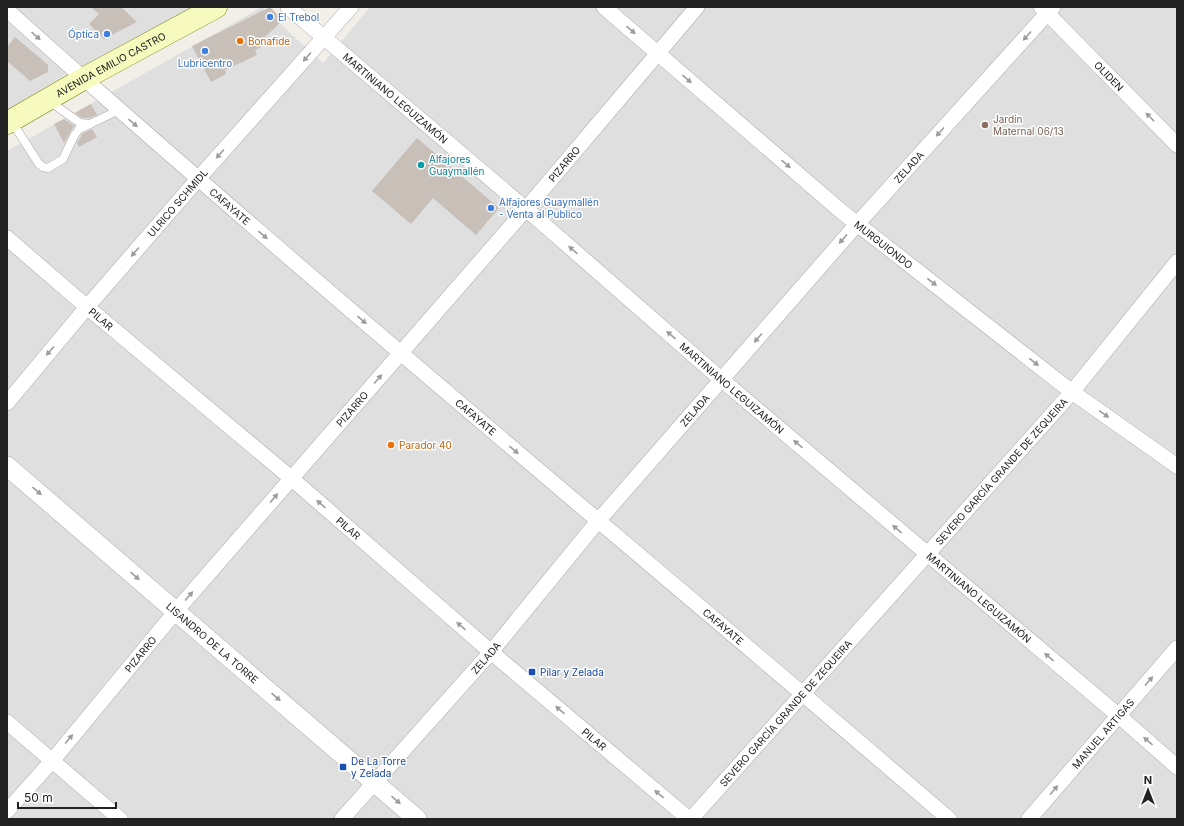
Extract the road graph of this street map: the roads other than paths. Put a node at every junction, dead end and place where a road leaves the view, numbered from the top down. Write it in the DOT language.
graph roads {
  1 [pos="216,7"];
  2 [pos="288,7"];
  3 [pos="351,7"];
  4 [pos="604,7"];
  5 [pos="697,7"];
  6 [pos="1047,9"];
  7 [pos="7,10"];
  8 [pos="324,38"];
  9 [pos="657,54"];
  10 [pos="83,79"];
  11 [pos="47,100"];
  12 [pos="119,110"];
  13 [pos="9,122"];
  14 [pos="90,124"];
  15 [pos="1177,145"];
  16 [pos="198,179"];
  17 [pos="526,209"];
  18 [pos="858,223"];
  19 [pos="7,238"];
  20 [pos="1177,262"];
  21 [pos="87,307"];
  22 [pos="400,354"];
  23 [pos="722,380"];
  24 [pos="1072,392"];
  25 [pos="7,403"];
  26 [pos="7,466"];
  27 [pos="1177,466"];
  28 [pos="291,478"];
  29 [pos="598,521"];
  30 [pos="927,554"];
  31 [pos="176,611"];
  32 [pos="1177,648"];
  33 [pos="491,652"];
  34 [pos="803,693"];
  35 [pos="1119,716"];
  36 [pos="7,722"];
  37 [pos="52,761"];
  38 [pos="1177,767"];
  39 [pos="374,782"];
  40 [pos="7,811"];
  41 [pos="120,819"];
  42 [pos="342,819"];
  43 [pos="418,819"];
  44 [pos="690,819"];
  45 [pos="949,819"];
  46 [pos="1029,819"];
  1 -- 10 [label="main road, AVENIDA EMILIO CASTRO"];
  2 -- 8 [label="street, MARTINIANO LEGUIZAMÓN"];
  3 -- 8 [label="street, ULRICO SCHMIDL"];
  4 -- 9 [label="street, MURGUIONDO, one-way"];
  5 -- 9 [label="street, PIZARRO"];
  15 -- 6 [label="street, OLIDEN, one-way"];
  6 -- 18 [label="street, ZELADA, one-way"];
  7 -- 10 [label="street, CAFAYATE, one-way"];
  8 -- 16 [label="street, ULRICO SCHMIDL, one-way"];
  8 -- 17 [label="street, MARTINIANO LEGUIZAMÓN"];
  9 -- 17 [label="street, PIZARRO"];
  9 -- 18 [label="street, MURGUIONDO, one-way"];
  10 -- 11 [label="main road, AVENIDA EMILIO CASTRO"];
  10 -- 12 [label="street, CAFAYATE"];
  11 -- 13 [label="main road, AVENIDA EMILIO CASTRO"];
  11 -- 14 [label="lane"];
  12 -- 14 [label="lane"];
  12 -- 16 [label="street, CAFAYATE, one-way"];
  13 -- 14 [label="lane"];
  16 -- 21 [label="street, ULRICO SCHMIDL, one-way"];
  16 -- 22 [label="street, CAFAYATE, one-way"];
  17 -- 22 [label="street, PIZARRO"];
  23 -- 17 [label="street, MARTINIANO LEGUIZAMÓN, one-way"];
  18 -- 23 [label="street, ZELADA, one-way"];
  18 -- 24 [label="street, MURGUIONDO, one-way"];
  19 -- 21 [label="street, PILAR"];
  20 -- 24 [label="street, SEVERO GARCÍA GRANDE DE ZEQUEIRA"];
  21 -- 25 [label="street, ULRICO SCHMIDL, one-way"];
  21 -- 28 [label="street, PILAR"];
  28 -- 22 [label="street, PIZARRO, one-way"];
  22 -- 29 [label="street, CAFAYATE, one-way"];
  23 -- 29 [label="street, ZELADA"];
  30 -- 23 [label="street, MARTINIANO LEGUIZAMÓN, one-way"];
  24 -- 27 [label="street, MURGUIONDO, one-way"];
  24 -- 30 [label="street, SEVERO GARCÍA GRANDE DE ZEQUEIRA"];
  26 -- 31 [label="street, LISANDRO DE LA TORRE, one-way"];
  31 -- 28 [label="street, PIZARRO, one-way"];
  33 -- 28 [label="street, PILAR, one-way"];
  29 -- 33 [label="street, ZELADA"];
  29 -- 34 [label="street, CAFAYATE"];
  30 -- 34 [label="street, SEVERO GARCÍA GRANDE DE ZEQUEIRA"];
  35 -- 30 [label="street, MARTINIANO LEGUIZAMÓN, one-way"];
  37 -- 31 [label="street, PIZARRO, one-way"];
  31 -- 39 [label="street, LISANDRO DE LA TORRE, one-way"];
  35 -- 32 [label="street, MANUEL ARTIGAS, one-way"];
  33 -- 39 [label="street, ZELADA"];
  44 -- 33 [label="street, PILAR, one-way"];
  34 -- 44 [label="street, SEVERO GARCÍA GRANDE DE ZEQUEIRA"];
  34 -- 45 [label="street, CAFAYATE"];
  38 -- 35 [label="street, MARTINIANO LEGUIZAMÓN, one-way"];
  46 -- 35 [label="street, MANUEL ARTIGAS, one-way"];
  36 -- 37 [label="street"];
  37 -- 40 [label="street, PIZARRO"];
  37 -- 41 [label="street"];
  39 -- 42 [label="street, ZELADA"];
  39 -- 43 [label="street, LISANDRO DE LA TORRE, one-way"];
}
